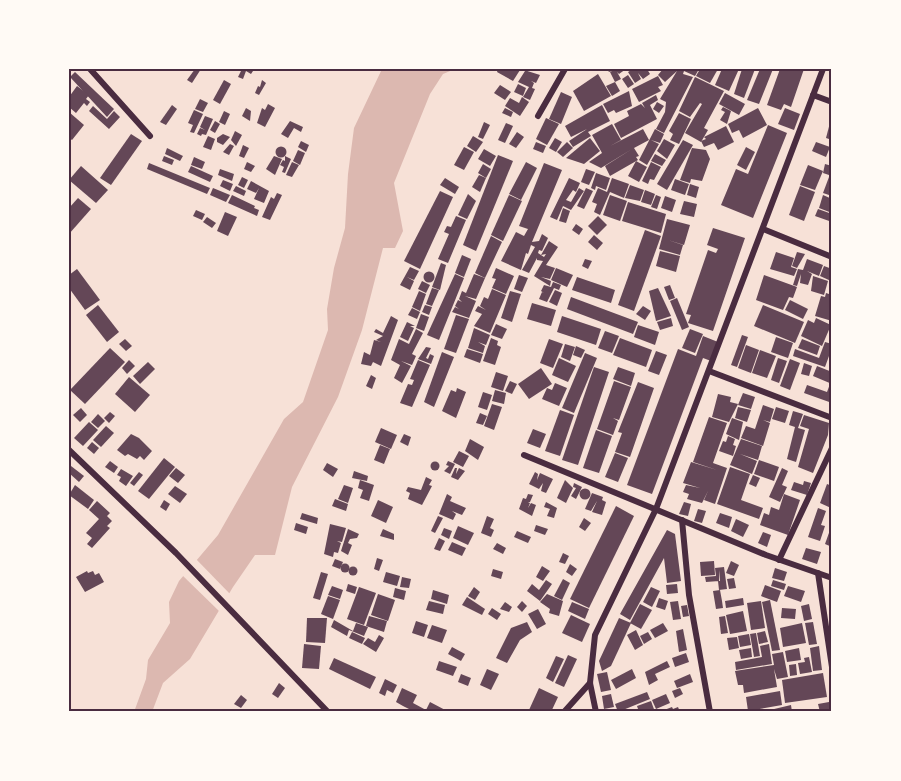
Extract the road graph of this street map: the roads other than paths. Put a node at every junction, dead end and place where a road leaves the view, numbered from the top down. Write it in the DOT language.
graph roads {
  1 [pos="90,69"];
  2 [pos="565,69"];
  3 [pos="823,69"];
  4 [pos="813,95"];
  5 [pos="832,102"];
  6 [pos="538,116"];
  7 [pos="150,136"];
  8 [pos="763,229"];
  9 [pos="832,257"];
  10 [pos="709,371"];
  11 [pos="832,418"];
  12 [pos="832,448"];
  13 [pos="70,453"];
  14 [pos="524,455"];
  15 [pos="656,508"];
  16 [pos="682,520"];
  17 [pos="779,560"];
  18 [pos="818,573"];
  19 [pos="832,578"];
  20 [pos="832,667"];
  21 [pos="590,684"];
  22 [pos="328,712"];
  23 [pos="564,712"];
  24 [pos="596,712"];
  25 [pos="710,712"];
  1 -- 7 [label="street"];
  2 -- 6 [label="street"];
  3 -- 4 [label="street"];
  4 -- 5 [label="street"];
  4 -- 8 [label="street"];
  8 -- 9 [label="street"];
  8 -- 10 [label="street"];
  10 -- 11 [label="street"];
  10 -- 15 [label="street"];
  12 -- 17 [label="street"];
  13 -- 22 [label="street"];
  14 -- 15 [label="street"];
  15 -- 16 [label="street"];
  15 -- 21 [label="street"];
  16 -- 17 [label="street"];
  16 -- 25 [label="street"];
  17 -- 18 [label="street"];
  18 -- 19 [label="street"];
  18 -- 20 [label="street"];
  21 -- 23 [label="street"];
  21 -- 24 [label="street"];
}
